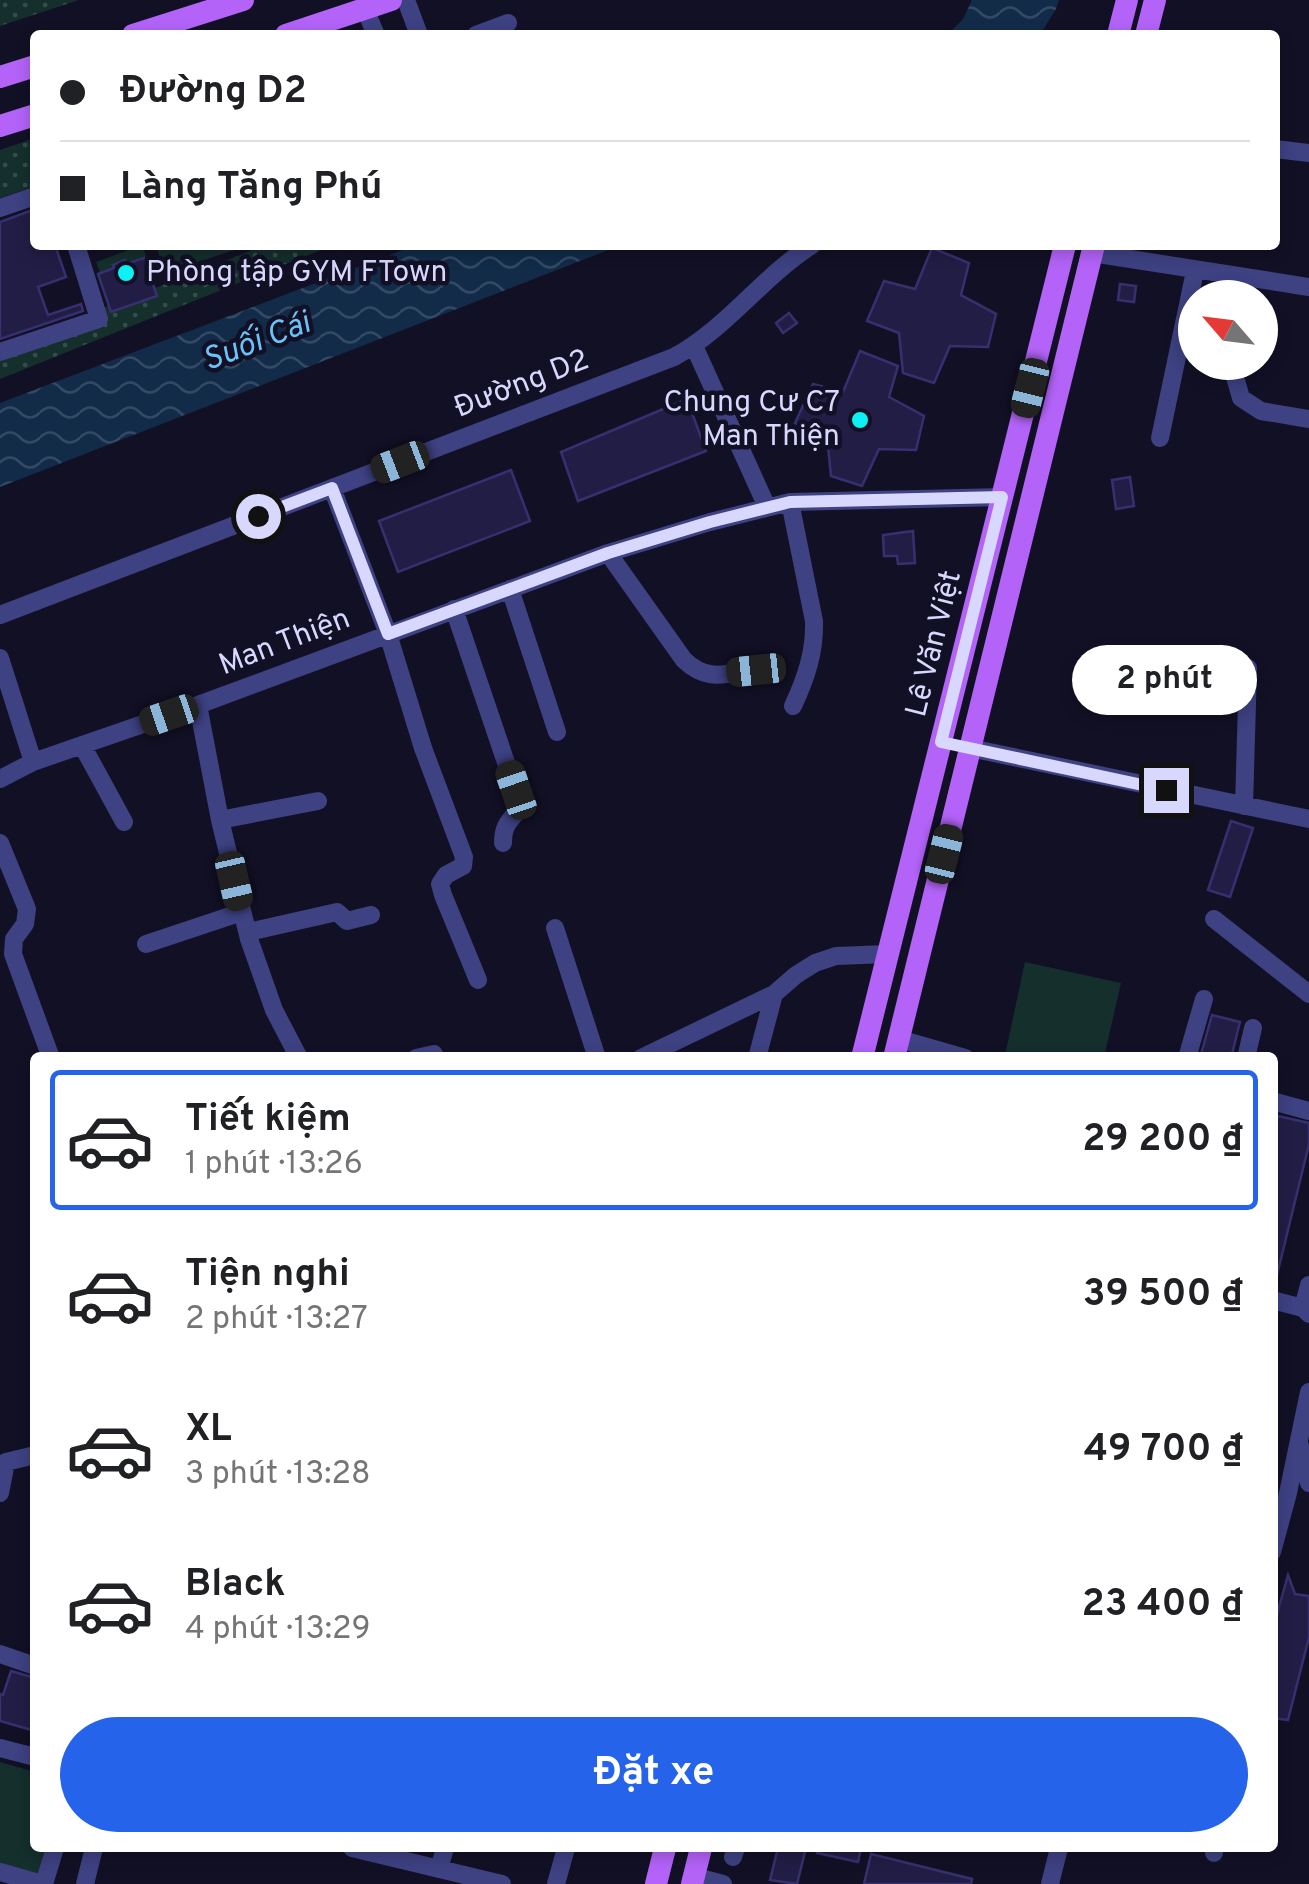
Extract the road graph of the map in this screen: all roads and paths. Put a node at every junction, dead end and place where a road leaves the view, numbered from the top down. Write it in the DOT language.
graph roads {
  1 [pos="243,0"];
  2 [pos="391,0"];
  3 [pos="406,0"];
  4 [pos="1127,0"];
  5 [pos="1155,0"];
  6 [pos="365,8"];
  7 [pos="508,23"];
  8 [pos="149,30"];
  9 [pos="306,30"];
  10 [pos="374,30"];
  11 [pos="418,30"];
  12 [pos="489,30"];
  13 [pos="1119,30"];
  14 [pos="1147,30"];
  15 [pos="30,68"];
  16 [pos="0,77"];
  17 [pos="30,117"];
  18 [pos="0,126"];
  19 [pos="1280,150"];
  20 [pos="1309,153"];
  21 [pos="30,198"];
  22 [pos="0,208"];
  23 [pos="78,250"];
  24 [pos="806,250"];
  25 [pos="1064,250"];
  26 [pos="1092,250"];
  27 [pos="1097,250"];
  28 [pos="1194,271"];
  29 [pos="1222,280"];
  30 [pos="1278,288"];
  31 [pos="1309,288"];
  32 [pos="694,346"];
  33 [pos="0,352"];
  34 [pos="1236,380"];
  35 [pos="1309,418"];
  36 [pos="1160,438"];
  37 [pos="332,488"];
  38 [pos="1002,497"];
  39 [pos="1031,500"];
  40 [pos="790,502"];
  41 [pos="766,508"];
  42 [pos="608,553"];
  43 [pos="510,589"];
  44 [pos="454,609"];
  45 [pos="0,615"];
  46 [pos="388,634"];
  47 [pos="0,658"];
  48 [pos="1248,668"];
  49 [pos="756,670"];
  50 [pos="198,705"];
  51 [pos="793,706"];
  52 [pos="558,732"];
  53 [pos="941,742"];
  54 [pos="82,745"];
  55 [pos="970,748"];
  56 [pos="34,762"];
  57 [pos="0,780"];
  58 [pos="318,801"];
  59 [pos="1244,806"];
  60 [pos="1309,819"];
  61 [pos="220,820"];
  62 [pos="124,822"];
  63 [pos="0,843"];
  64 [pos="503,843"];
  65 [pos="242,912"];
  66 [pos="371,915"];
  67 [pos="1214,920"];
  68 [pos="555,928"];
  69 [pos="248,932"];
  70 [pos="146,944"];
  71 [pos="888,954"];
  72 [pos="478,980"];
  73 [pos="774,994"];
  74 [pos="1309,994"];
  75 [pos="1204,999"];
  76 [pos="1253,1028"];
  77 [pos="896,1048"];
  78 [pos="49,1052"];
  79 [pos="296,1052"];
  80 [pos="595,1052"];
  81 [pos="668,1052"];
  82 [pos="758,1052"];
  83 [pos="864,1052"];
  84 [pos="924,1052"];
  85 [pos="1190,1052"];
  86 [pos="1247,1052"];
  87 [pos="1278,1103"];
  88 [pos="1309,1111"];
  89 [pos="1309,1284"];
  90 [pos="1278,1302"];
  91 [pos="1306,1311"];
  92 [pos="1309,1392"];
  93 [pos="1299,1441"];
  94 [pos="30,1455"];
  95 [pos="3,1457"];
  96 [pos="1309,1483"];
  97 [pos="0,1493"];
  98 [pos="1278,1530"];
  99 [pos="0,1654"];
  100 [pos="30,1664"];
  101 [pos="0,1748"];
  102 [pos="30,1756"];
  103 [pos="54,1852"];
  104 [pos="93,1852"];
  105 [pos="369,1852"];
  106 [pos="443,1852"];
  107 [pos="565,1852"];
  108 [pos="700,1852"];
  109 [pos="1059,1852"];
  110 [pos="660,1866"];
  111 [pos="439,1869"];
  112 [pos="0,1872"];
  113 [pos="692,1880"];
  114 [pos="43,1884"];
  115 [pos="85,1884"];
  116 [pos="502,1884"];
  117 [pos="556,1884"];
  118 [pos="723,1884"];
  119 [pos="1050,1884"];
  1 -- 8 [label="main road"];
  2 -- 6 [label="main road"];
  3 -- 11 [label="street"];
  4 -- 13 [label="main road"];
  5 -- 14 [label="main road"];
  6 -- 9 [label="main road"];
  6 -- 10 [label="street"];
  7 -- 12 [label="street"];
  15 -- 16 [label="main road"];
  17 -- 18 [label="main road"];
  19 -- 20 [label="street"];
  21 -- 22 [label="street"];
  23 -- 33 [label="street"];
  24 -- 32 [label="street, Đường D2"];
  25 -- 38 [label="main road, Lê Văn Việt"];
  26 -- 39 [label="main road, Lê Văn Việt"];
  27 -- 28 [label="street"];
  28 -- 29 [label="street"];
  28 -- 36 [label="street"];
  30 -- 31 [label="street"];
  32 -- 37 [label="street, Đường D2"];
  32 -- 41 [label="street"];
  34 -- 35 [label="street"];
  37 -- 45 [label="street, Đường D2"];
  37 -- 46 [label="street"];
  38 -- 39 [label="main road"];
  38 -- 40 [label="street, Man Thiện"];
  38 -- 53 [label="main road, Lê Văn Việt"];
  39 -- 55 [label="main road, Lê Văn Việt"];
  40 -- 41 [label="street, Man Thiện"];
  40 -- 51 [label="street"];
  41 -- 42 [label="street, Man Thiện"];
  42 -- 43 [label="street, Man Thiện"];
  42 -- 49 [label="street"];
  43 -- 44 [label="street, Man Thiện"];
  43 -- 52 [label="street"];
  44 -- 46 [label="street, Man Thiện"];
  44 -- 64 [label="street"];
  46 -- 50 [label="street, Man Thiện"];
  46 -- 72 [label="street"];
  47 -- 56 [label="street"];
  48 -- 59 [label="street"];
  50 -- 54 [label="street, Man Thiện"];
  50 -- 61 [label="street"];
  53 -- 55 [label="main road"];
  53 -- 71 [label="main road, Lê Văn Việt"];
  54 -- 56 [label="street, Man Thiện"];
  54 -- 62 [label="street"];
  55 -- 59 [label="street"];
  55 -- 77 [label="main road, Lê Văn Việt"];
  56 -- 57 [label="street, Man Thiện"];
  58 -- 61 [label="street"];
  59 -- 60 [label="street"];
  61 -- 65 [label="street"];
  63 -- 78 [label="street"];
  65 -- 69 [label="street"];
  65 -- 70 [label="street"];
  66 -- 69 [label="street"];
  67 -- 74 [label="street"];
  68 -- 80 [label="street"];
  69 -- 79 [label="street"];
  71 -- 73 [label="street"];
  71 -- 83 [label="main road, Lê Văn Việt"];
  73 -- 81 [label="street"];
  73 -- 82 [label="street"];
  75 -- 85 [label="street"];
  76 -- 86 [label="street"];
  77 -- 84 [label="street"];
  87 -- 88 [label="street"];
  89 -- 91 [label="street"];
  90 -- 91 [label="street"];
  92 -- 93 [label="street"];
  93 -- 96 [label="street"];
  93 -- 98 [label="street"];
  94 -- 95 [label="street"];
  95 -- 97 [label="street"];
  99 -- 100 [label="street"];
  101 -- 102 [label="street"];
  103 -- 114 [label="street"];
  104 -- 115 [label="street"];
  105 -- 111 [label="street"];
  106 -- 111 [label="street"];
  107 -- 117 [label="street"];
  108 -- 113 [label="main road"];
  109 -- 119 [label="street"];
  110 -- 113 [label="main road"];
  111 -- 116 [label="street"];
  112 -- 114 [label="street"];
  113 -- 118 [label="street"];
}
